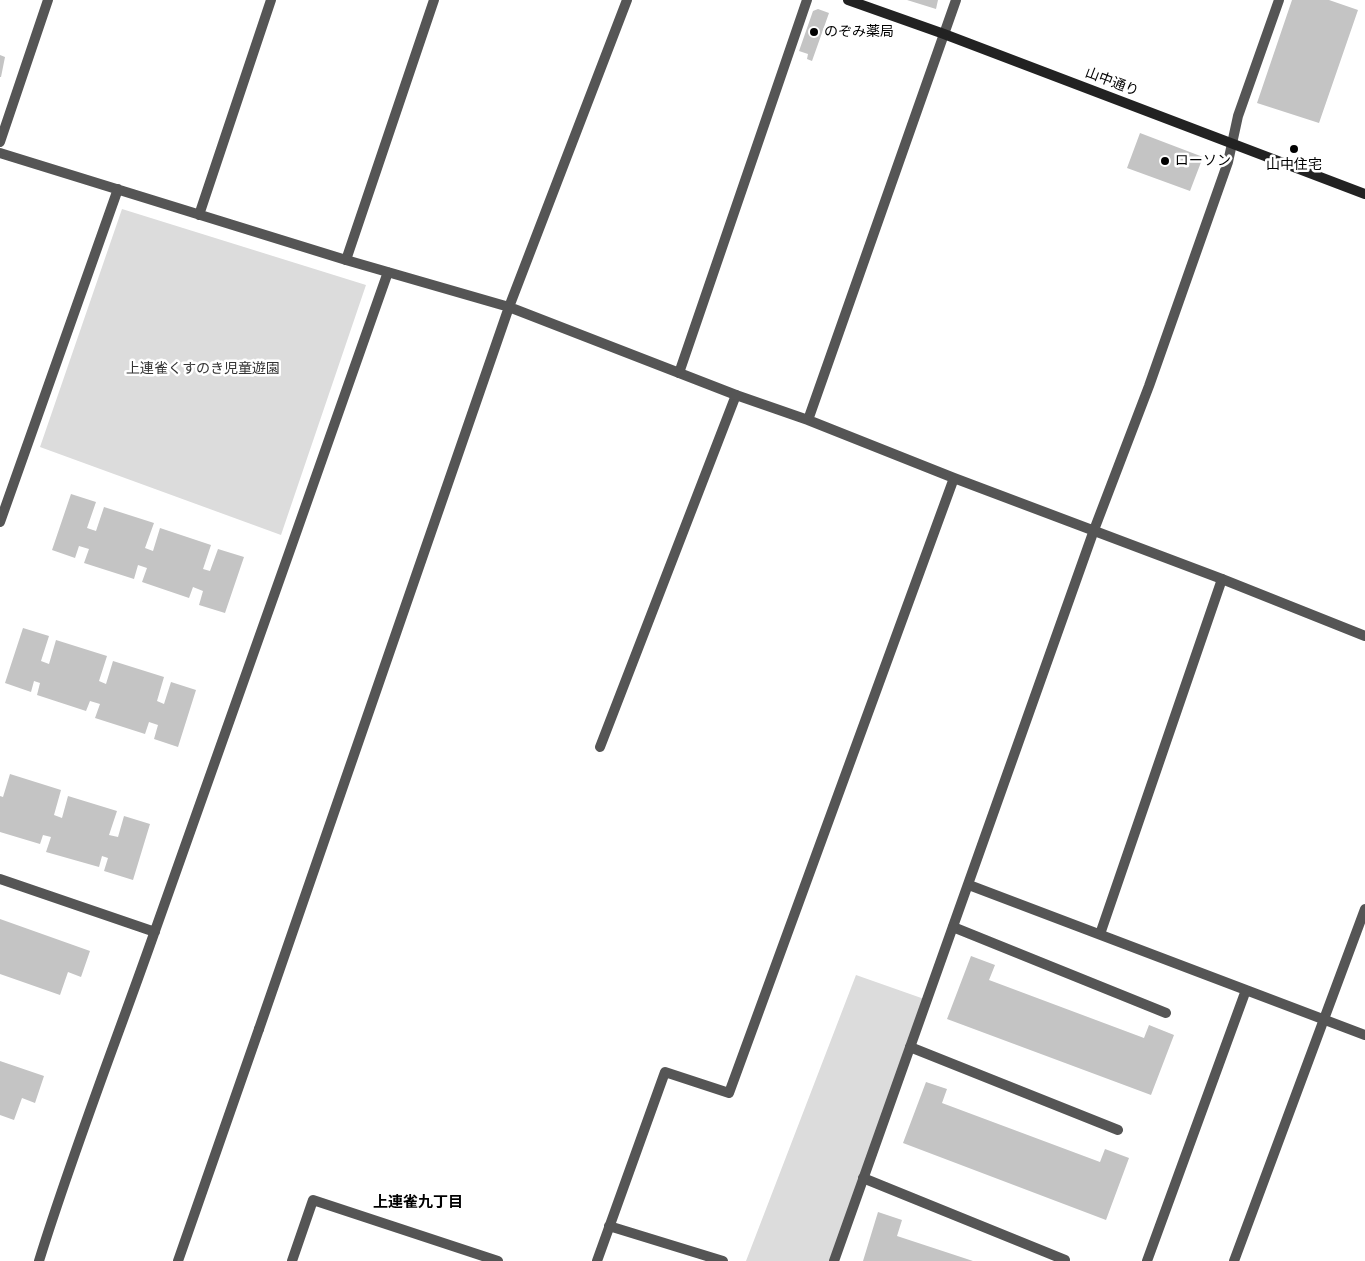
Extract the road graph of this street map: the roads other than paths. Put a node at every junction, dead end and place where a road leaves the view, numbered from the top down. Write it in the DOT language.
graph roads {
  1 [pos="48,0"];
  2 [pos="271,0"];
  3 [pos="434,0"];
  4 [pos="627,0"];
  5 [pos="807,0"];
  6 [pos="848,0"];
  7 [pos="956,0"];
  8 [pos="1279,0"];
  9 [pos="944,34"];
  10 [pos="0,142"];
  11 [pos="1231,142"];
  12 [pos="0,153"];
  13 [pos="118,189"];
  14 [pos="1365,194"];
  15 [pos="199,215"];
  16 [pos="346,260"];
  17 [pos="388,272"];
  18 [pos="509,306"];
  19 [pos="679,373"];
  20 [pos="736,395"];
  21 [pos="808,420"];
  22 [pos="954,478"];
  23 [pos="0,522"];
  24 [pos="1094,530"];
  25 [pos="1222,579"];
  26 [pos="1365,636"];
  27 [pos="600,747"];
  28 [pos="0,879"];
  29 [pos="969,885"];
  30 [pos="1365,908"];
  31 [pos="953,927"];
  32 [pos="155,932"];
  33 [pos="1100,934"];
  34 [pos="1246,990"];
  35 [pos="1166,1013"];
  36 [pos="1324,1020"];
  37 [pos="1365,1035"];
  38 [pos="910,1046"];
  39 [pos="1118,1130"];
  40 [pos="863,1178"];
  41 [pos="610,1226"];
  42 [pos="1065,1260"];
  43 [pos="38,1261"];
  44 [pos="178,1261"];
  45 [pos="292,1261"];
  46 [pos="498,1261"];
  47 [pos="597,1261"];
  48 [pos="723,1261"];
  49 [pos="834,1261"];
  50 [pos="1147,1261"];
  51 [pos="1234,1261"];
  1 -- 10 [label="street"];
  2 -- 15 [label="street"];
  3 -- 16 [label="street"];
  4 -- 18 [label="street"];
  5 -- 19 [label="street"];
  6 -- 9 [label="street, 山中通り"];
  7 -- 9 [label="street"];
  8 -- 11 [label="street"];
  9 -- 11 [label="street, 山中通り"];
  9 -- 21 [label="street"];
  11 -- 14 [label="street, 山中通り"];
  11 -- 24 [label="street"];
  12 -- 13 [label="street"];
  13 -- 15 [label="street"];
  13 -- 23 [label="street"];
  15 -- 16 [label="street"];
  16 -- 17 [label="street"];
  17 -- 18 [label="street"];
  17 -- 32 [label="street"];
  18 -- 19 [label="street"];
  18 -- 44 [label="street"];
  19 -- 20 [label="street"];
  20 -- 21 [label="street"];
  20 -- 27 [label="street"];
  21 -- 22 [label="street"];
  22 -- 24 [label="street"];
  22 -- 41 [label="street"];
  24 -- 25 [label="street"];
  24 -- 29 [label="street"];
  25 -- 26 [label="street"];
  25 -- 33 [label="street"];
  28 -- 32 [label="street"];
  29 -- 31 [label="street"];
  29 -- 33 [label="street"];
  30 -- 36 [label="street"];
  31 -- 35 [label="street"];
  31 -- 38 [label="street"];
  32 -- 43 [label="street"];
  33 -- 34 [label="street"];
  34 -- 36 [label="street"];
  34 -- 50 [label="street"];
  36 -- 37 [label="street"];
  36 -- 51 [label="street"];
  38 -- 39 [label="street"];
  38 -- 40 [label="street"];
  40 -- 42 [label="street"];
  40 -- 49 [label="street"];
  41 -- 47 [label="street"];
  41 -- 48 [label="street"];
  45 -- 46 [label="street"];
}
